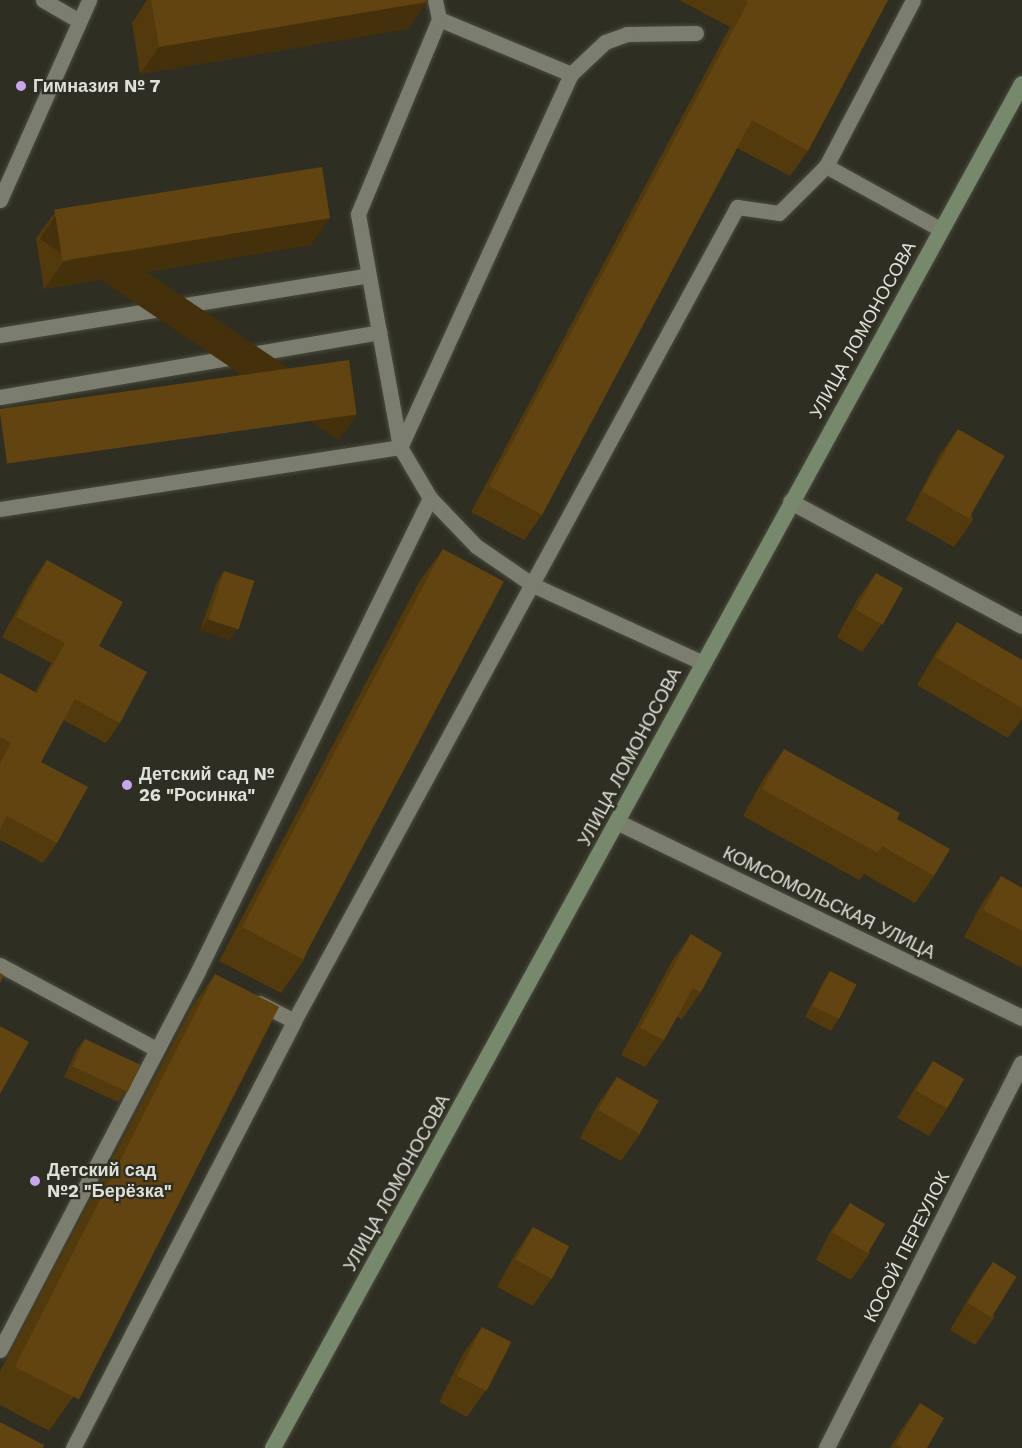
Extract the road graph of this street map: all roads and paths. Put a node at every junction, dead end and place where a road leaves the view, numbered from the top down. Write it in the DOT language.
graph roads {
  1 [pos="43,0"];
  2 [pos="89,0"];
  3 [pos="435,0"];
  4 [pos="913,0"];
  5 [pos="439,19"];
  6 [pos="77,20"];
  7 [pos="696,33"];
  8 [pos="571,74"];
  9 [pos="1022,84"];
  10 [pos="826,166"];
  11 [pos="0,200"];
  12 [pos="940,229"];
  13 [pos="366,276"];
  14 [pos="379,332"];
  15 [pos="0,335"];
  16 [pos="0,397"];
  17 [pos="400,447"];
  18 [pos="430,498"];
  19 [pos="791,502"];
  20 [pos="0,508"];
  21 [pos="533,585"];
  22 [pos="1022,626"];
  23 [pos="703,663"];
  24 [pos="619,823"];
  25 [pos="0,965"];
  26 [pos="198,971"];
  27 [pos="217,981"];
  28 [pos="246,996"];
  29 [pos="1022,1018"];
  30 [pos="294,1022"];
  31 [pos="156,1049"];
  32 [pos="1022,1064"];
  33 [pos="0,1350"];
  34 [pos="73,1448"];
  35 [pos="273,1448"];
  36 [pos="827,1448"];
  1 -- 6 [label="lane"];
  2 -- 6 [label="lane"];
  3 -- 5 [label="lane"];
  4 -- 10 [label="lane"];
  5 -- 8 [label="lane"];
  5 -- 13 [label="lane"];
  6 -- 11 [label="lane"];
  7 -- 8 [label="lane"];
  8 -- 17 [label="lane"];
  9 -- 12 [label="main road, УЛИЦА ЛОМОНОСОВА"];
  10 -- 12 [label="lane"];
  10 -- 21 [label="lane"];
  12 -- 19 [label="main road, УЛИЦА ЛОМОНОСОВА"];
  13 -- 14 [label="lane"];
  13 -- 15 [label="lane"];
  14 -- 16 [label="lane"];
  14 -- 17 [label="lane"];
  17 -- 18 [label="lane"];
  17 -- 20 [label="lane"];
  18 -- 21 [label="lane"];
  18 -- 26 [label="lane"];
  19 -- 22 [label="street"];
  19 -- 23 [label="main road, УЛИЦА ЛОМОНОСОВА"];
  21 -- 23 [label="lane"];
  21 -- 30 [label="lane"];
  23 -- 24 [label="main road, УЛИЦА ЛОМОНОСОВА"];
  24 -- 29 [label="street, КОМСОМОЛЬСКАЯ УЛИЦА"];
  24 -- 35 [label="main road, УЛИЦА ЛОМОНОСОВА"];
  25 -- 31 [label="lane"];
  26 -- 27 [label="lane"];
  26 -- 31 [label="lane"];
  28 -- 30 [label="lane"];
  30 -- 34 [label="lane"];
  31 -- 33 [label="lane"];
  32 -- 36 [label="street, КОСОЙ ПЕРЕУЛОК"];
}
